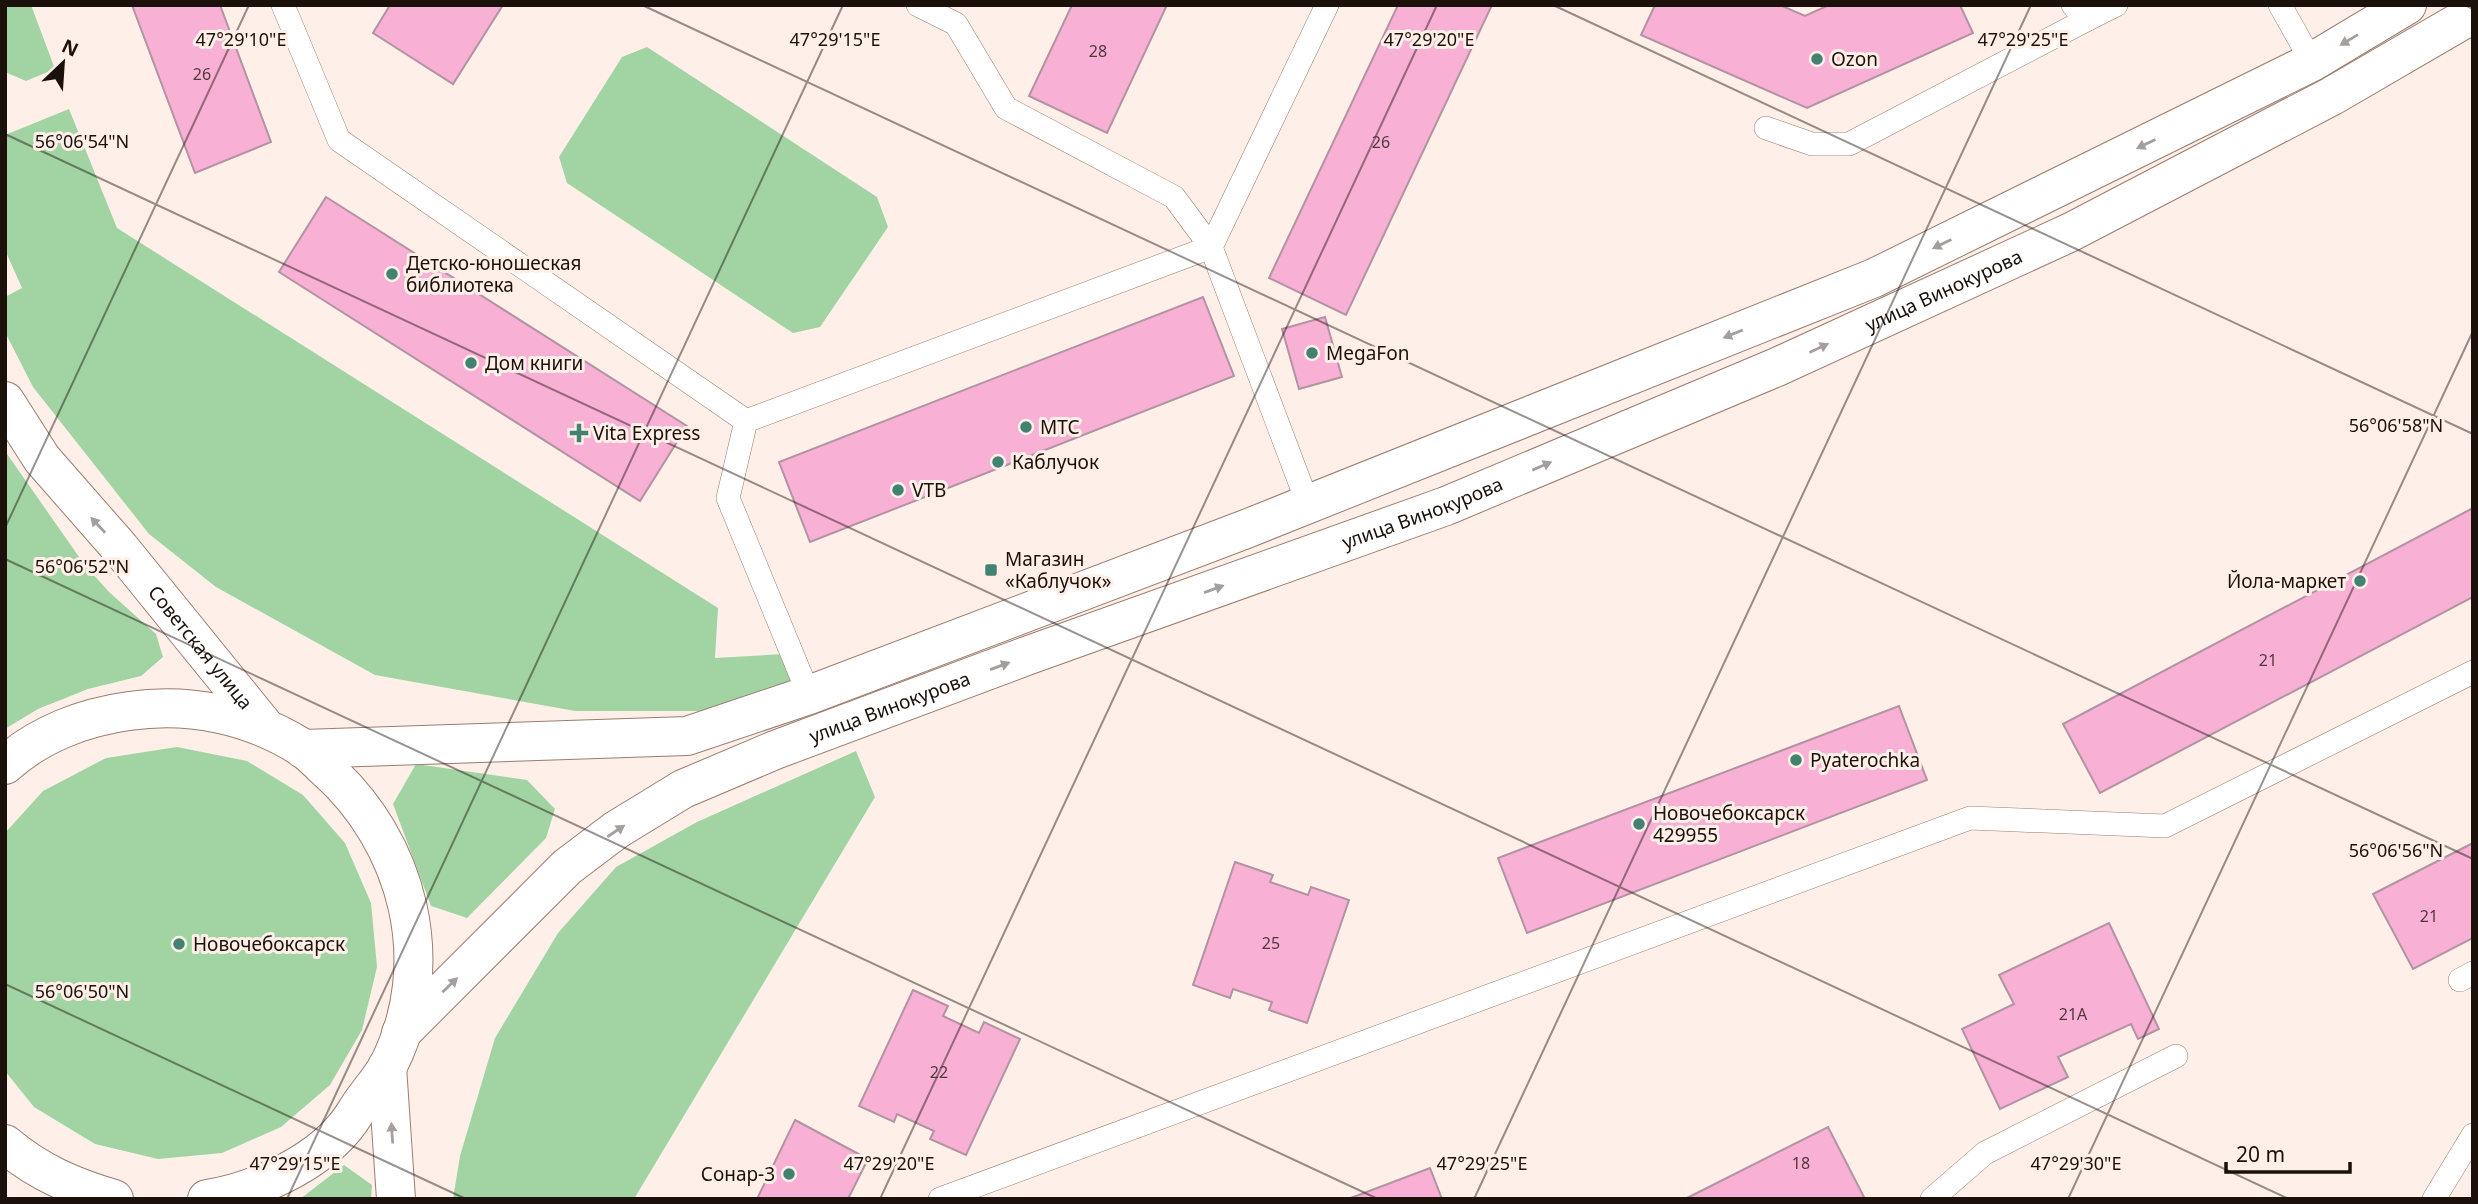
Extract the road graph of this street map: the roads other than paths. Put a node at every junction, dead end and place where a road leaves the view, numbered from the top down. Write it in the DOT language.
graph roads {
  1 [pos="283,5"];
  2 [pos="918,5"];
  3 [pos="1327,5"];
  4 [pos="2116,5"];
  5 [pos="2280,5"];
  6 [pos="2407,5"];
  7 [pos="2079,13"];
  8 [pos="2473,14"];
  9 [pos="960,15"];
  10 [pos="2312,62"];
  11 [pos="2332,96"];
  12 [pos="1766,128"];
  13 [pos="1211,247"];
  14 [pos="5,401"];
  15 [pos="746,421"];
  16 [pos="1308,504"];
  17 [pos="2473,672"];
  18 [pos="809,695"];
  19 [pos="266,728"];
  20 [pos="303,749"];
  21 [pos="5,765"];
  22 [pos="394,1050"];
  23 [pos="2176,1056"];
  24 [pos="2473,1135"];
  25 [pos="12,1155"];
  26 [pos="68,1190"];
  27 [pos="114,1199"];
  28 [pos="207,1199"];
  29 [pos="396,1199"];
  30 [pos="940,1199"];
  31 [pos="1932,1199"];
  32 [pos="2434,1199"];
  1 -- 15 [label="lane"];
  2 -- 9 [label="lane"];
  3 -- 13 [label="lane"];
  4 -- 7 [label="lane"];
  5 -- 10 [label="lane"];
  6 -- 10 [label="main road, улица Винокурова, one-way"];
  7 -- 12 [label="lane"];
  8 -- 11 [label="main road, улица Винокурова"];
  9 -- 13 [label="lane"];
  10 -- 11 [label="main road"];
  10 -- 16 [label="main road, улица Винокурова, one-way"];
  22 -- 11 [label="main road, улица Винокурова, one-way"];
  13 -- 15 [label="lane"];
  13 -- 16 [label="lane"];
  19 -- 14 [label="main road, Советская улица, one-way"];
  15 -- 18 [label="lane"];
  16 -- 18 [label="main road, улица Винокурова"];
  17 -- 30 [label="lane"];
  18 -- 20 [label="main road, улица Винокурова"];
  19 -- 20 [label="main road"];
  19 -- 21 [label="main road"];
  20 -- 22 [label="main road"];
  22 -- 28 [label="main road"];
  29 -- 22 [label="main road, one-way"];
  23 -- 31 [label="lane"];
  24 -- 32 [label="lane"];
  25 -- 26 [label="main road"];
  26 -- 27 [label="main road"];
}
